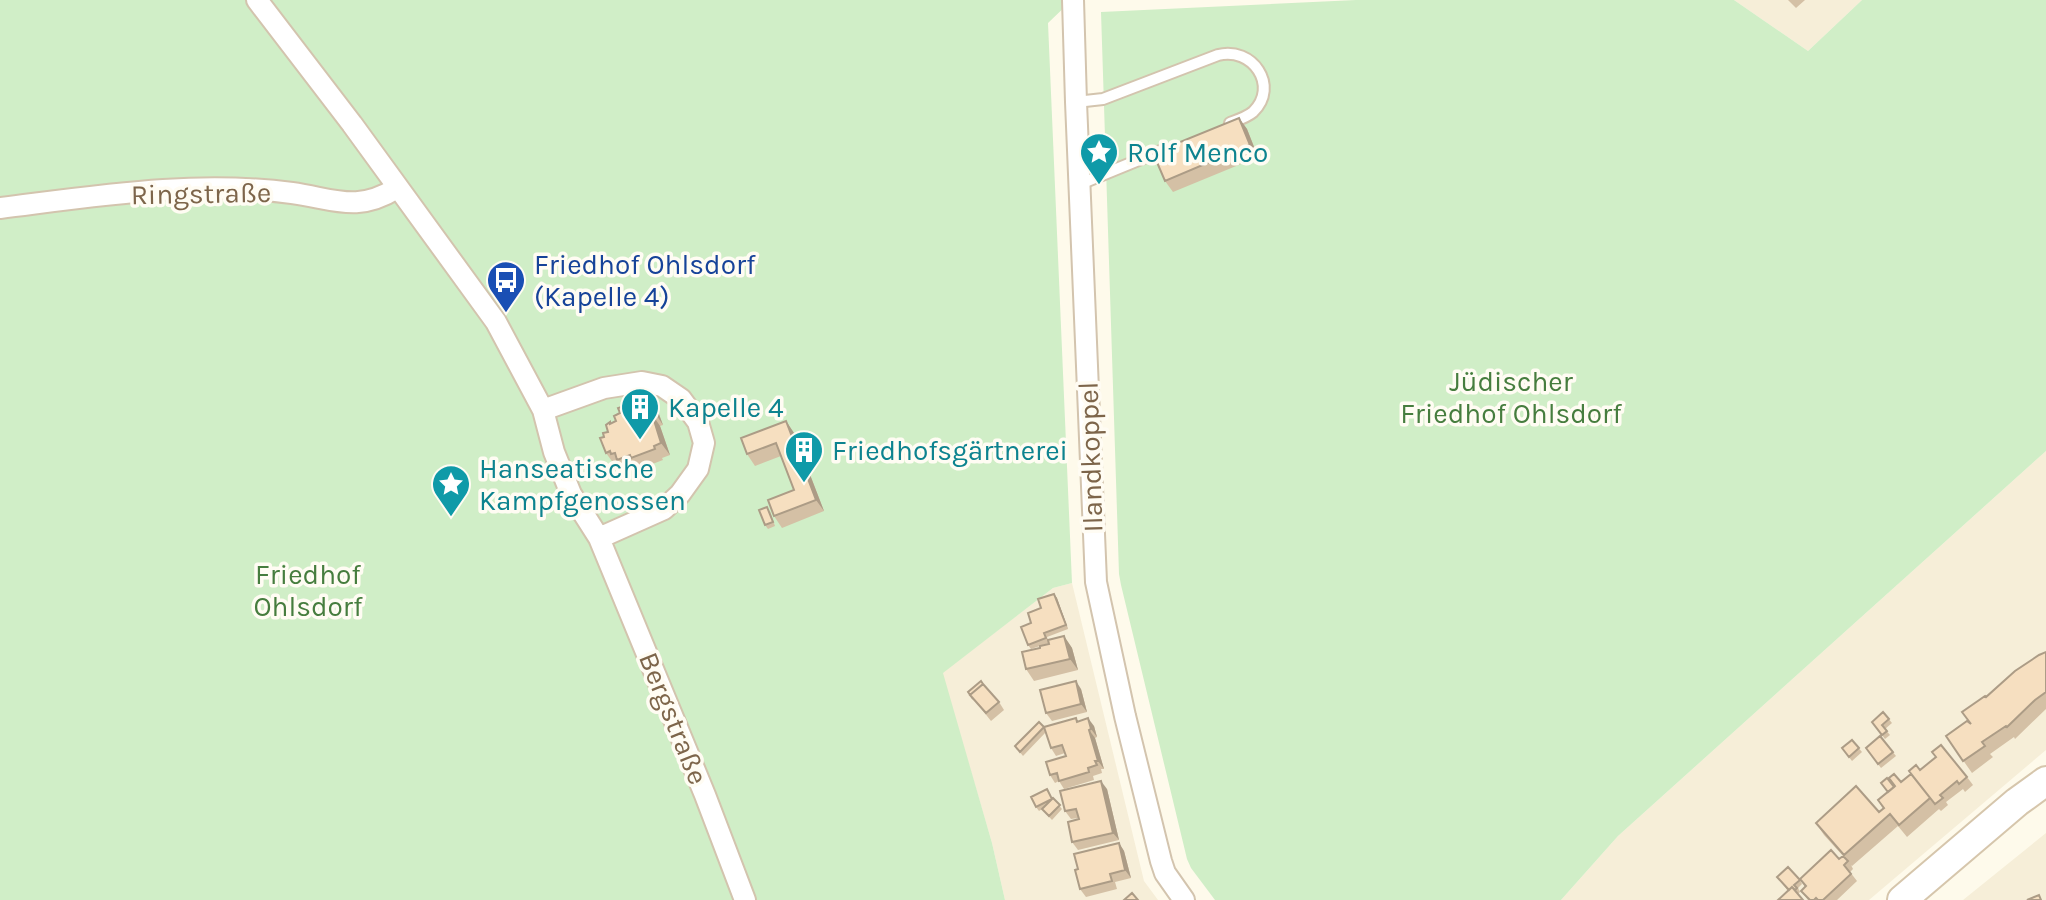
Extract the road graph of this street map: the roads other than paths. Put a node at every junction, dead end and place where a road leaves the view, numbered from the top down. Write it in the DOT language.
graph roads {
  1 [pos="1073,0"];
  2 [pos="262,2"];
  3 [pos="1076,102"];
  4 [pos="1222,126"];
  5 [pos="1180,144"];
  6 [pos="1080,184"];
  7 [pos="397,188"];
  8 [pos="0,208"];
  9 [pos="543,410"];
  10 [pos="599,538"];
  11 [pos="2046,781"];
  12 [pos="745,900"];
  13 [pos="1184,900"];
  14 [pos="1902,900"];
  1 -- 3 [label="street, Ilandkoppel"];
  2 -- 7 [label="street, Bergstraße"];
  3 -- 4 [label="lane"];
  3 -- 6 [label="street, Ilandkoppel"];
  5 -- 6 [label="lane"];
  6 -- 13 [label="street, Ilandkoppel"];
  7 -- 8 [label="street, Ringstraße"];
  7 -- 9 [label="street, Bergstraße"];
  9 -- 10 [label="street, Bergstraße"];
  9 -- 10 [label="street"];
  10 -- 12 [label="street, Bergstraße"];
  11 -- 14 [label="main road"];
}
